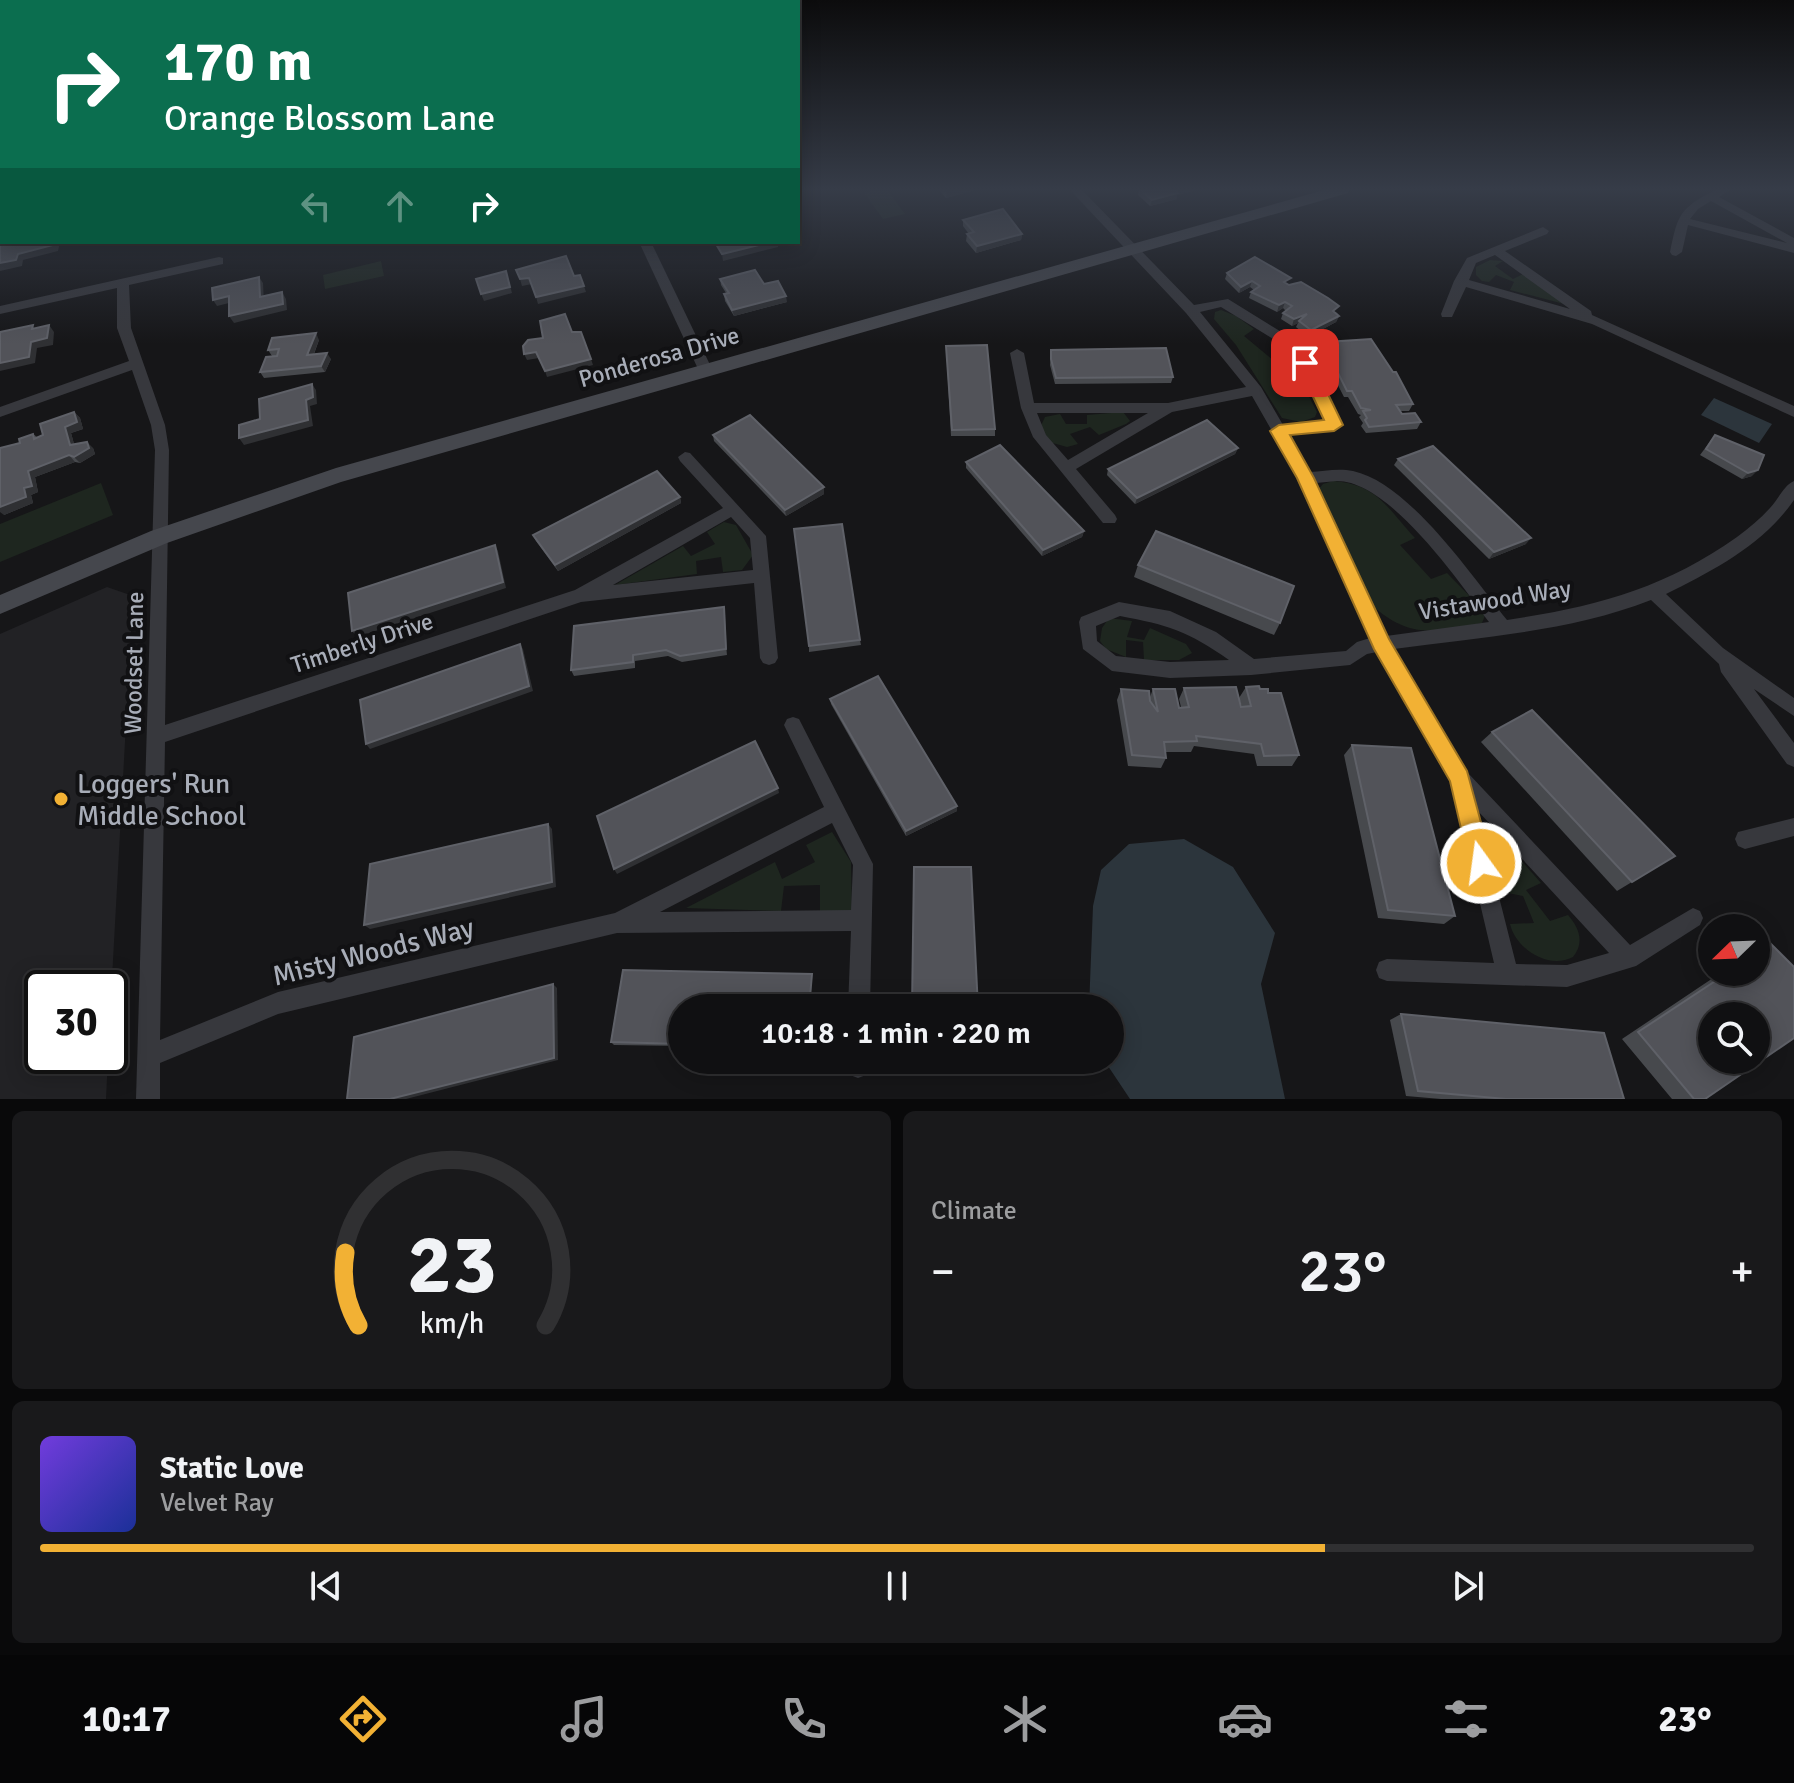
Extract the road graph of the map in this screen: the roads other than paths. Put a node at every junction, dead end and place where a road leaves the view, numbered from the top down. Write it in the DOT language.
graph roads {
  1 [pos="1124,241"];
  2 [pos="1162,241"];
  3 [pos="1519,241"];
  4 [pos="1678,241"];
  5 [pos="1774,241"];
  6 [pos="646,244"];
  7 [pos="1794,246"];
  8 [pos="1132,250"];
  9 [pos="1497,251"];
  10 [pos="1676,252"];
  11 [pos="219,261"];
  12 [pos="1460,281"];
  13 [pos="123,282"];
  14 [pos="0,310"];
  15 [pos="1191,310"];
  16 [pos="1447,314"];
  17 [pos="1597,321"];
  18 [pos="1017,353"];
  19 [pos="136,363"];
  20 [pos="706,371"];
  21 [pos="1256,390"];
  22 [pos="1028,408"];
  23 [pos="1168,408"];
  24 [pos="0,412"];
  25 [pos="1794,412"];
  26 [pos="1279,431"];
  27 [pos="685,457"];
  28 [pos="1066,468"];
  29 [pos="1306,478"];
  30 [pos="1794,487"];
  31 [pos="733,509"];
  32 [pos="1109,519"];
  33 [pos="159,537"];
  34 [pos="761,576"];
  35 [pos="1653,592"];
  36 [pos="581,595"];
  37 [pos="0,605"];
  38 [pos="1502,626"];
  39 [pos="1381,643"];
  40 [pos="1717,653"];
  41 [pos="769,658"];
  42 [pos="1251,667"];
  43 [pos="1794,708"];
  44 [pos="793,725"];
  45 [pos="158,736"];
  46 [pos="1794,758"];
  47 [pos="1460,778"];
  48 [pos="836,811"];
  49 [pos="1794,827"];
  50 [pos="1745,839"];
  51 [pos="1693,918"];
  52 [pos="862,920"];
  53 [pos="617,923"];
  54 [pos="1628,958"];
  55 [pos="1387,970"];
  56 [pos="1508,976"];
  57 [pos="859,994"];
  58 [pos="149,1056"];
  59 [pos="148,1099"];
  1 -- 8 [label="street"];
  2 -- 8 [label="street, Ponderosa Drive"];
  3 -- 9 [label="street"];
  4 -- 10 [label="street"];
  5 -- 7 [label="street"];
  6 -- 20 [label="street"];
  8 -- 15 [label="street"];
  8 -- 20 [label="street, Ponderosa Drive"];
  9 -- 12 [label="street"];
  9 -- 17 [label="street"];
  11 -- 13 [label="street"];
  12 -- 16 [label="street"];
  12 -- 17 [label="street"];
  13 -- 14 [label="street"];
  13 -- 19 [label="street, Woodset Lane"];
  15 -- 21 [label="street"];
  15 -- 26 [label="street"];
  17 -- 25 [label="street"];
  18 -- 22 [label="street"];
  19 -- 24 [label="street"];
  19 -- 33 [label="street, Woodset Lane"];
  20 -- 33 [label="street, Ponderosa Drive"];
  21 -- 23 [label="street"];
  21 -- 26 [label="street"];
  22 -- 23 [label="street"];
  22 -- 28 [label="street"];
  23 -- 28 [label="street"];
  26 -- 29 [label="street"];
  27 -- 31 [label="street"];
  28 -- 32 [label="street"];
  29 -- 38 [label="street"];
  29 -- 39 [label="street"];
  30 -- 35 [label="street, Vistawood Way"];
  31 -- 34 [label="street"];
  31 -- 36 [label="street, Timberly Drive"];
  33 -- 37 [label="street, Ponderosa Drive"];
  33 -- 45 [label="street, Woodset Lane"];
  34 -- 36 [label="street, Timberly Drive"];
  34 -- 41 [label="street"];
  35 -- 38 [label="street, Vistawood Way"];
  35 -- 40 [label="street"];
  36 -- 45 [label="street, Timberly Drive"];
  38 -- 39 [label="street, Vistawood Way"];
  39 -- 42 [label="street, Vistawood Way"];
  39 -- 47 [label="street"];
  40 -- 43 [label="street"];
  40 -- 46 [label="street"];
  42 -- 42 [label="street, Vistawood Way"];
  44 -- 48 [label="street"];
  45 -- 58 [label="street, Woodset Lane"];
  47 -- 54 [label="street"];
  47 -- 56 [label="street"];
  48 -- 52 [label="street"];
  48 -- 53 [label="street, Misty Woods Way"];
  49 -- 50 [label="street"];
  51 -- 54 [label="street"];
  52 -- 53 [label="street, Misty Woods Way"];
  52 -- 57 [label="street"];
  53 -- 58 [label="street, Misty Woods Way"];
  54 -- 56 [label="street"];
  55 -- 56 [label="street"];
  58 -- 59 [label="street, Woodset Lane"];
}
